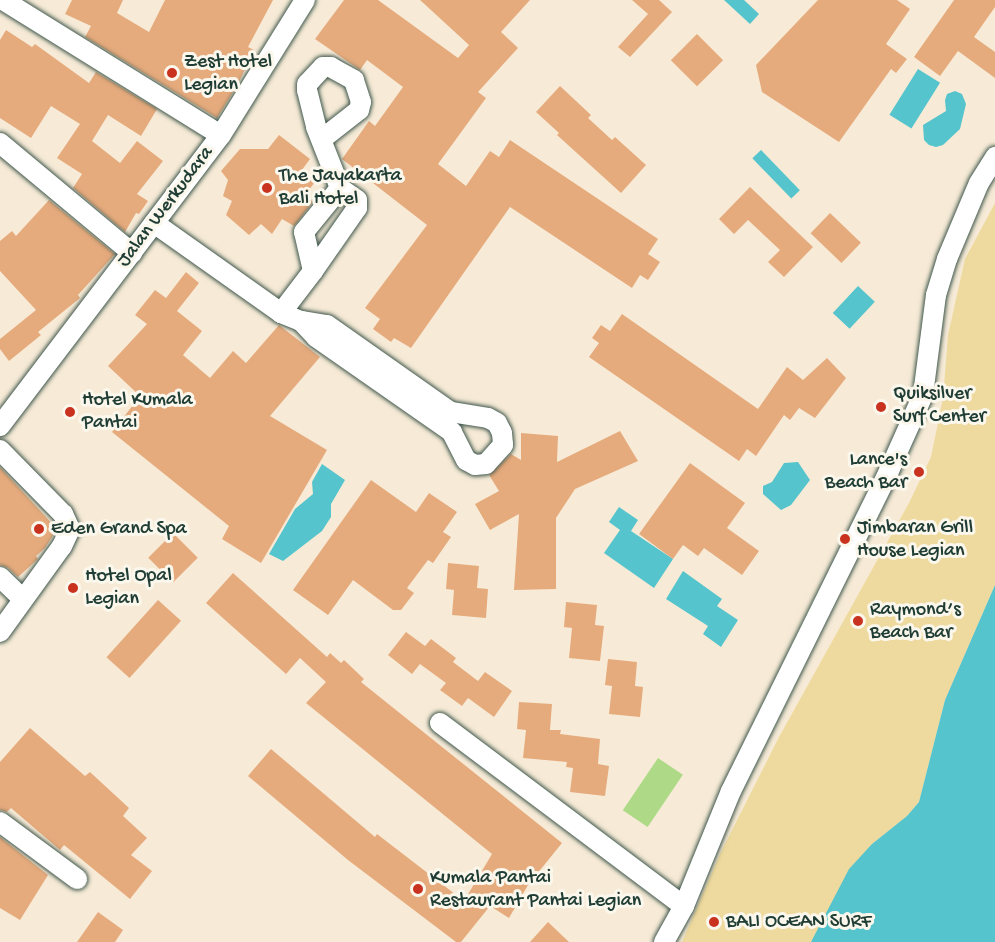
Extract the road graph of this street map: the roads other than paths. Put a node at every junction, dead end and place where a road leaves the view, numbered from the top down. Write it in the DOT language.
graph roads {
  1 [pos="3,0"];
  2 [pos="305,0"];
  3 [pos="221,135"];
  4 [pos="322,139"];
  5 [pos="0,143"];
  6 [pos="995,158"];
  7 [pos="340,188"];
  8 [pos="154,223"];
  9 [pos="132,253"];
  10 [pos="313,271"];
  11 [pos="281,313"];
  12 [pos="301,321"];
  13 [pos="0,426"];
  14 [pos="0,450"];
  15 [pos="0,577"];
  16 [pos="22,598"];
  17 [pos="0,632"];
  18 [pos="440,723"];
  19 [pos="0,822"];
  20 [pos="77,879"];
  21 [pos="684,906"];
  22 [pos="664,942"];
  1 -- 3 [label="street, Jalan Werkudara"];
  2 -- 3 [label="street"];
  3 -- 8 [label="street, Jalan Werkudara"];
  4 -- 7 [label="street"];
  5 -- 9 [label="street"];
  6 -- 21 [label="street"];
  7 -- 10 [label="street"];
  7 -- 10 [label="street"];
  8 -- 9 [label="street, Jalan Werkudara"];
  8 -- 11 [label="street"];
  9 -- 13 [label="street, Jalan Werkudara"];
  10 -- 11 [label="street"];
  11 -- 12 [label="street"];
  12 -- 12 [label="street"];
  14 -- 16 [label="street"];
  15 -- 16 [label="street"];
  16 -- 17 [label="street"];
  18 -- 21 [label="street"];
  19 -- 20 [label="street"];
  21 -- 22 [label="street"];
}
